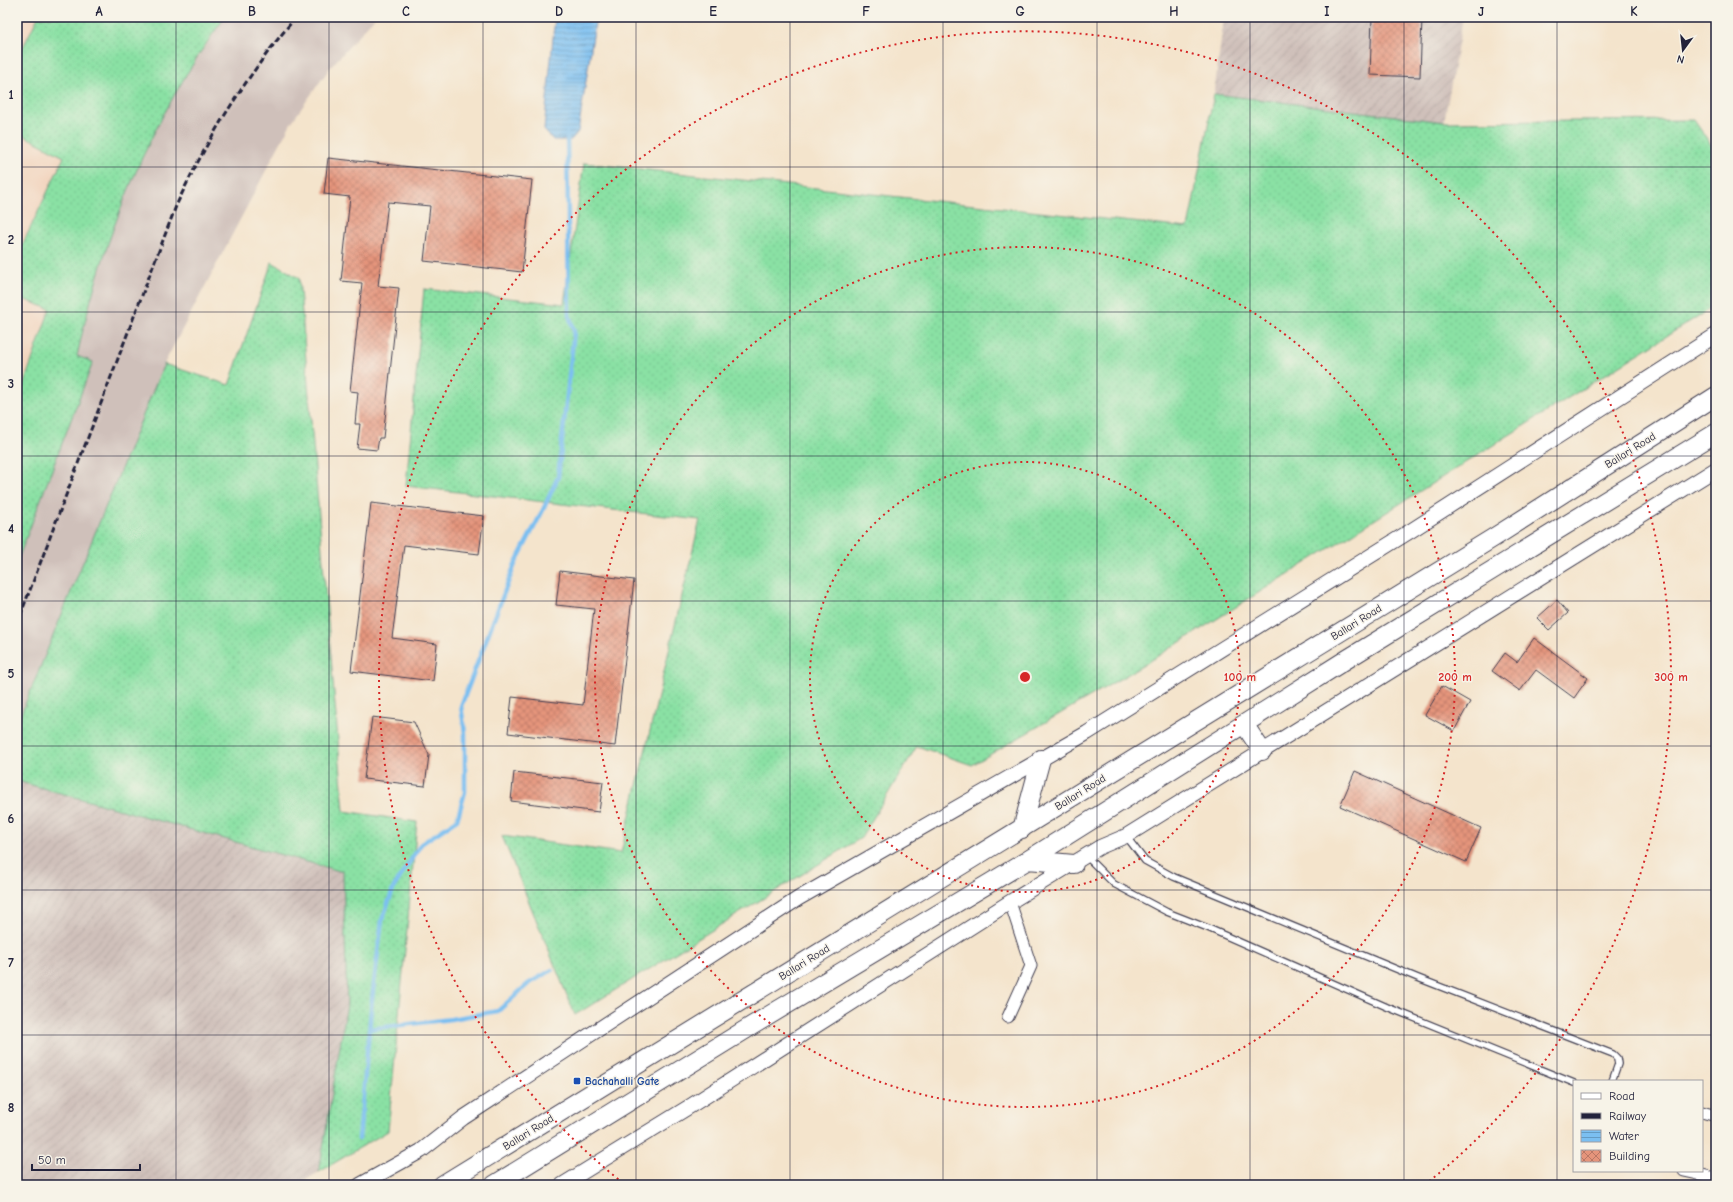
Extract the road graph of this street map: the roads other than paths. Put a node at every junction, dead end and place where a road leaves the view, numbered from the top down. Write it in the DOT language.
graph roads {
  1 [pos="1716,335"];
  2 [pos="1716,396"];
  3 [pos="1716,432"];
  4 [pos="1716,468"];
  5 [pos="1244,724"];
  6 [pos="1262,751"];
  7 [pos="1041,759"];
  8 [pos="1022,828"];
  9 [pos="1126,836"];
  10 [pos="1028,860"];
  11 [pos="1080,860"];
  12 [pos="1010,902"];
  13 [pos="1008,1017"];
  14 [pos="1612,1080"];
  15 [pos="1573,1083"];
  16 [pos="1703,1112"];
  17 [pos="1716,1116"];
  18 [pos="1689,1172"];
  19 [pos="1716,1178"];
  20 [pos="360,1185"];
  21 [pos="442,1185"];
  22 [pos="494,1185"];
  23 [pos="562,1185"];
  1 -- 7 [label="street"];
  2 -- 8 [label="highway, Ballari Road"];
  3 -- 5 [label="highway"];
  4 -- 6 [label="street"];
  5 -- 6 [label="highway"];
  5 -- 10 [label="highway"];
  6 -- 9 [label="street"];
  7 -- 8 [label="highway"];
  7 -- 20 [label="street"];
  8 -- 21 [label="highway, Ballari Road"];
  9 -- 11 [label="street"];
  9 -- 14 [label="lane"];
  10 -- 11 [label="highway"];
  10 -- 22 [label="highway"];
  11 -- 12 [label="street"];
  11 -- 15 [label="lane"];
  12 -- 13 [label="street"];
  12 -- 23 [label="street"];
  16 -- 17 [label="street"];
  18 -- 19 [label="street"];
}
